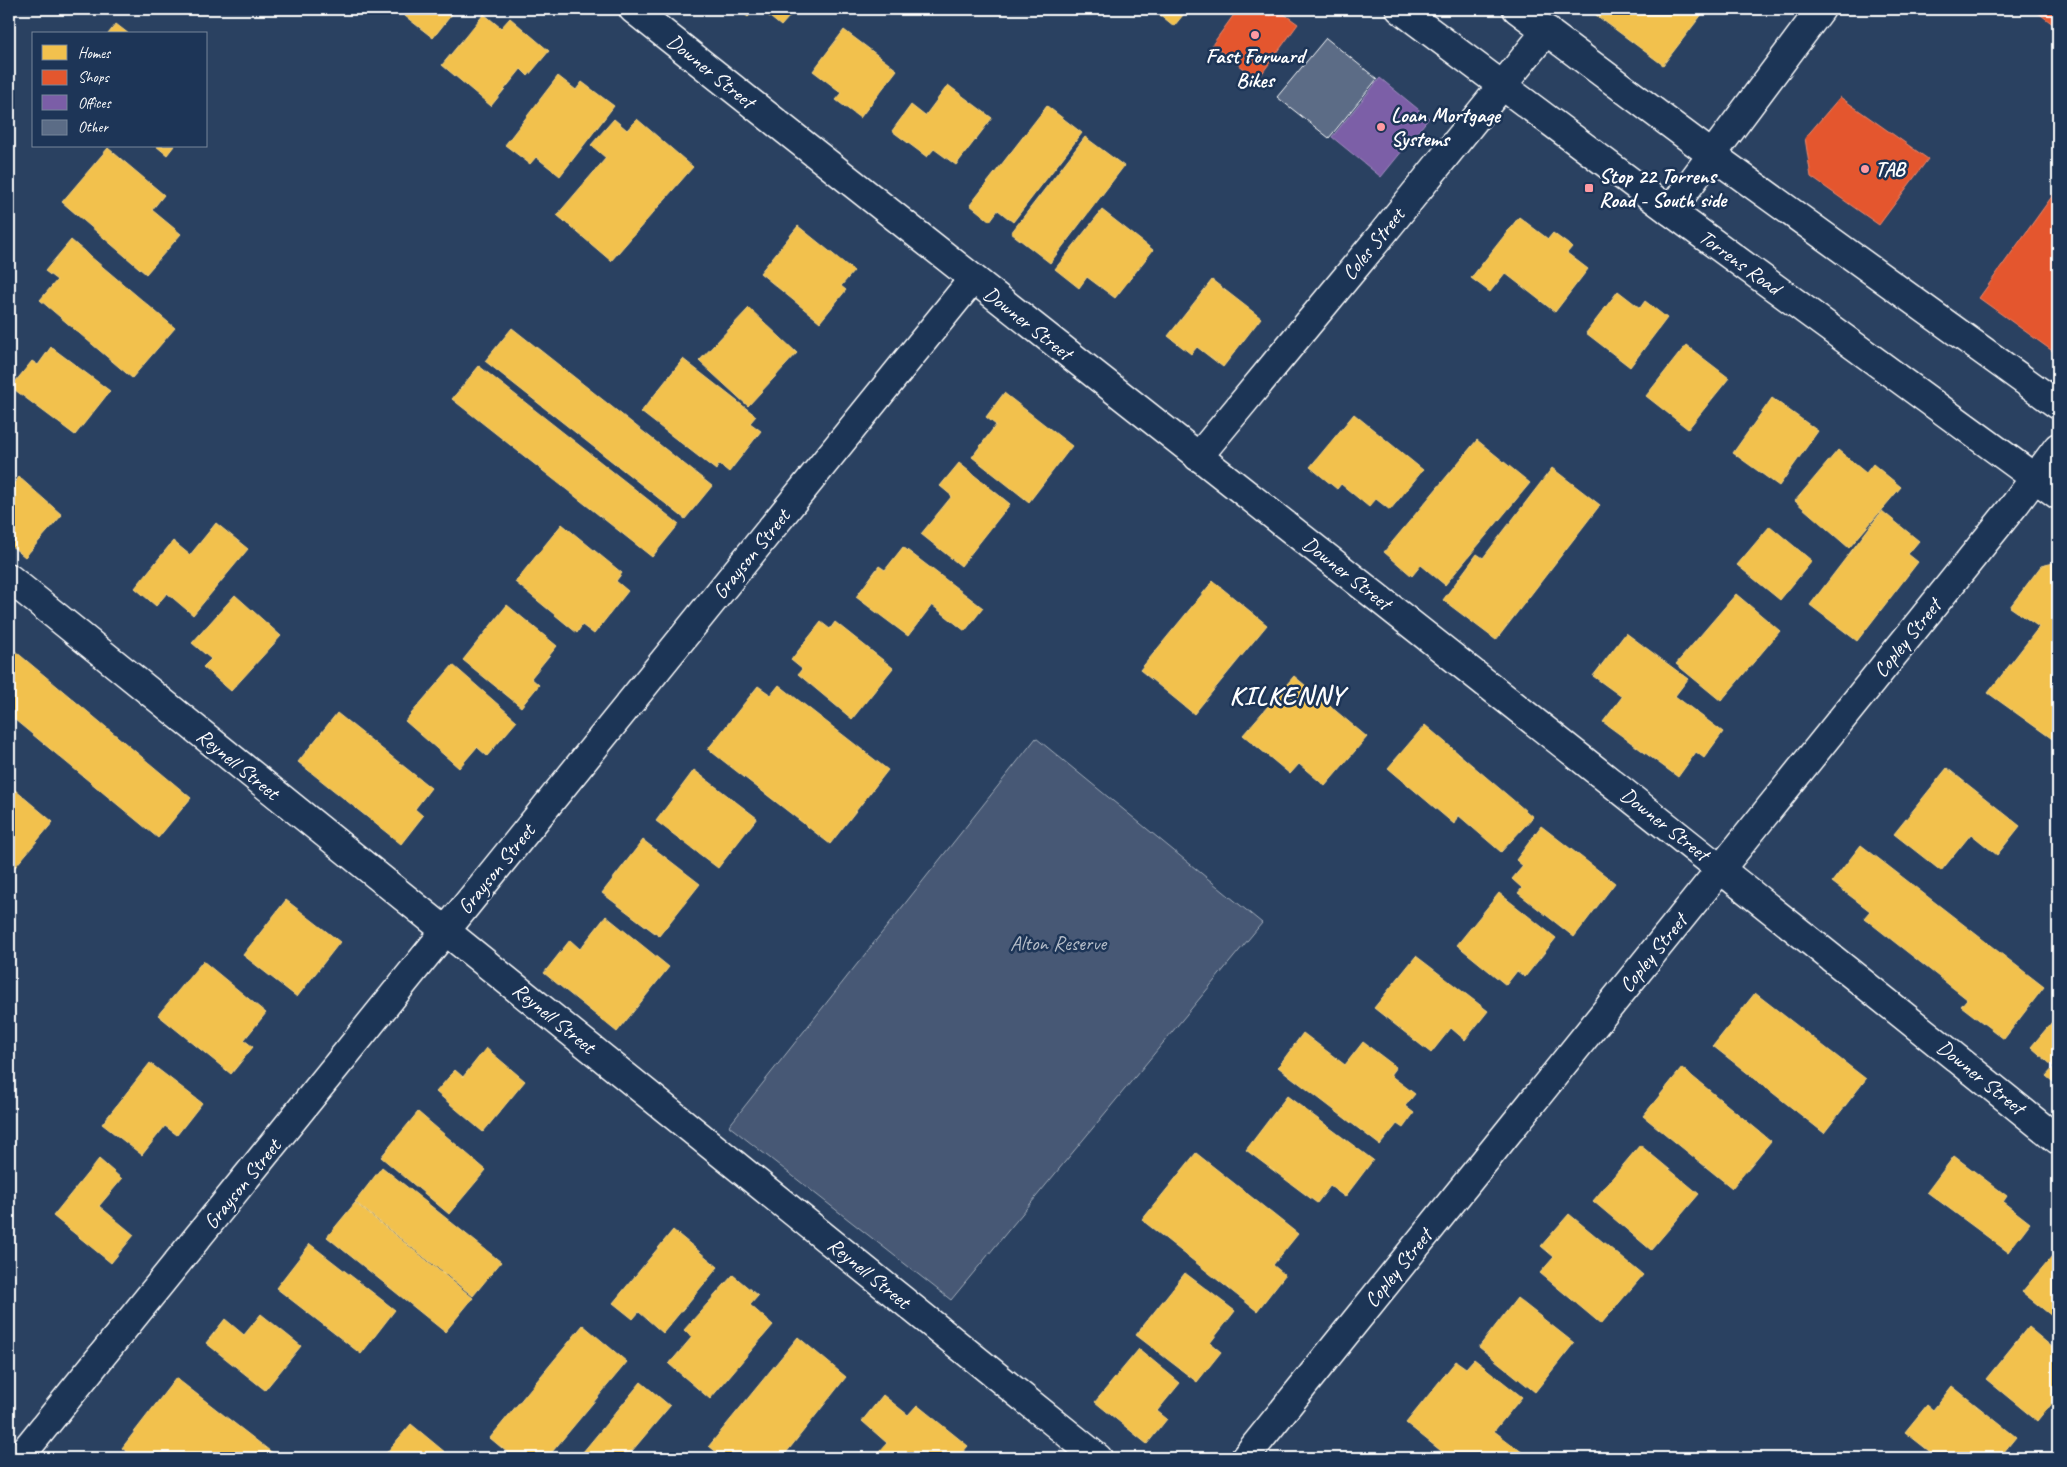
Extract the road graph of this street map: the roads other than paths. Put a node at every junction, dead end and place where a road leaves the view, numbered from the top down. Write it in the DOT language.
graph roads {
  1 [pos="633,9"];
  2 [pos="1400,9"];
  3 [pos="1517,9"];
  4 [pos="1821,9"];
  5 [pos="1547,30"];
  6 [pos="1502,86"];
  7 [pos="1712,155"];
  8 [pos="1670,211"];
  9 [pos="973,279"];
  10 [pos="2058,405"];
  11 [pos="2058,447"];
  12 [pos="1198,456"];
  13 [pos="2035,478"];
  14 [pos="2058,495"];
  15 [pos="9,578"];
  16 [pos="1721,868"];
  17 [pos="446,931"];
  18 [pos="2058,1140"];
  19 [pos="19,1458"];
  20 [pos="1098,1458"];
  21 [pos="1245,1458"];
  1 -- 9 [label="street, Downer Street"];
  2 -- 6 [label="street, Torrens Road"];
  3 -- 5 [label="street"];
  4 -- 7 [label="street"];
  5 -- 6 [label="street, Coles Street"];
  5 -- 7 [label="street"];
  6 -- 8 [label="street, Torrens Road"];
  6 -- 12 [label="street, Coles Street"];
  7 -- 8 [label="street"];
  7 -- 10 [label="street"];
  8 -- 13 [label="street, Torrens Road"];
  9 -- 12 [label="street, Downer Street"];
  9 -- 17 [label="street, Grayson Street"];
  11 -- 13 [label="street, Copley Street"];
  12 -- 16 [label="street, Downer Street"];
  13 -- 14 [label="street, Torrens Road"];
  13 -- 16 [label="street, Copley Street"];
  15 -- 17 [label="street, Reynell Street"];
  16 -- 18 [label="street, Downer Street"];
  16 -- 21 [label="street, Copley Street"];
  17 -- 19 [label="street, Grayson Street"];
  17 -- 20 [label="street, Reynell Street"];
}
